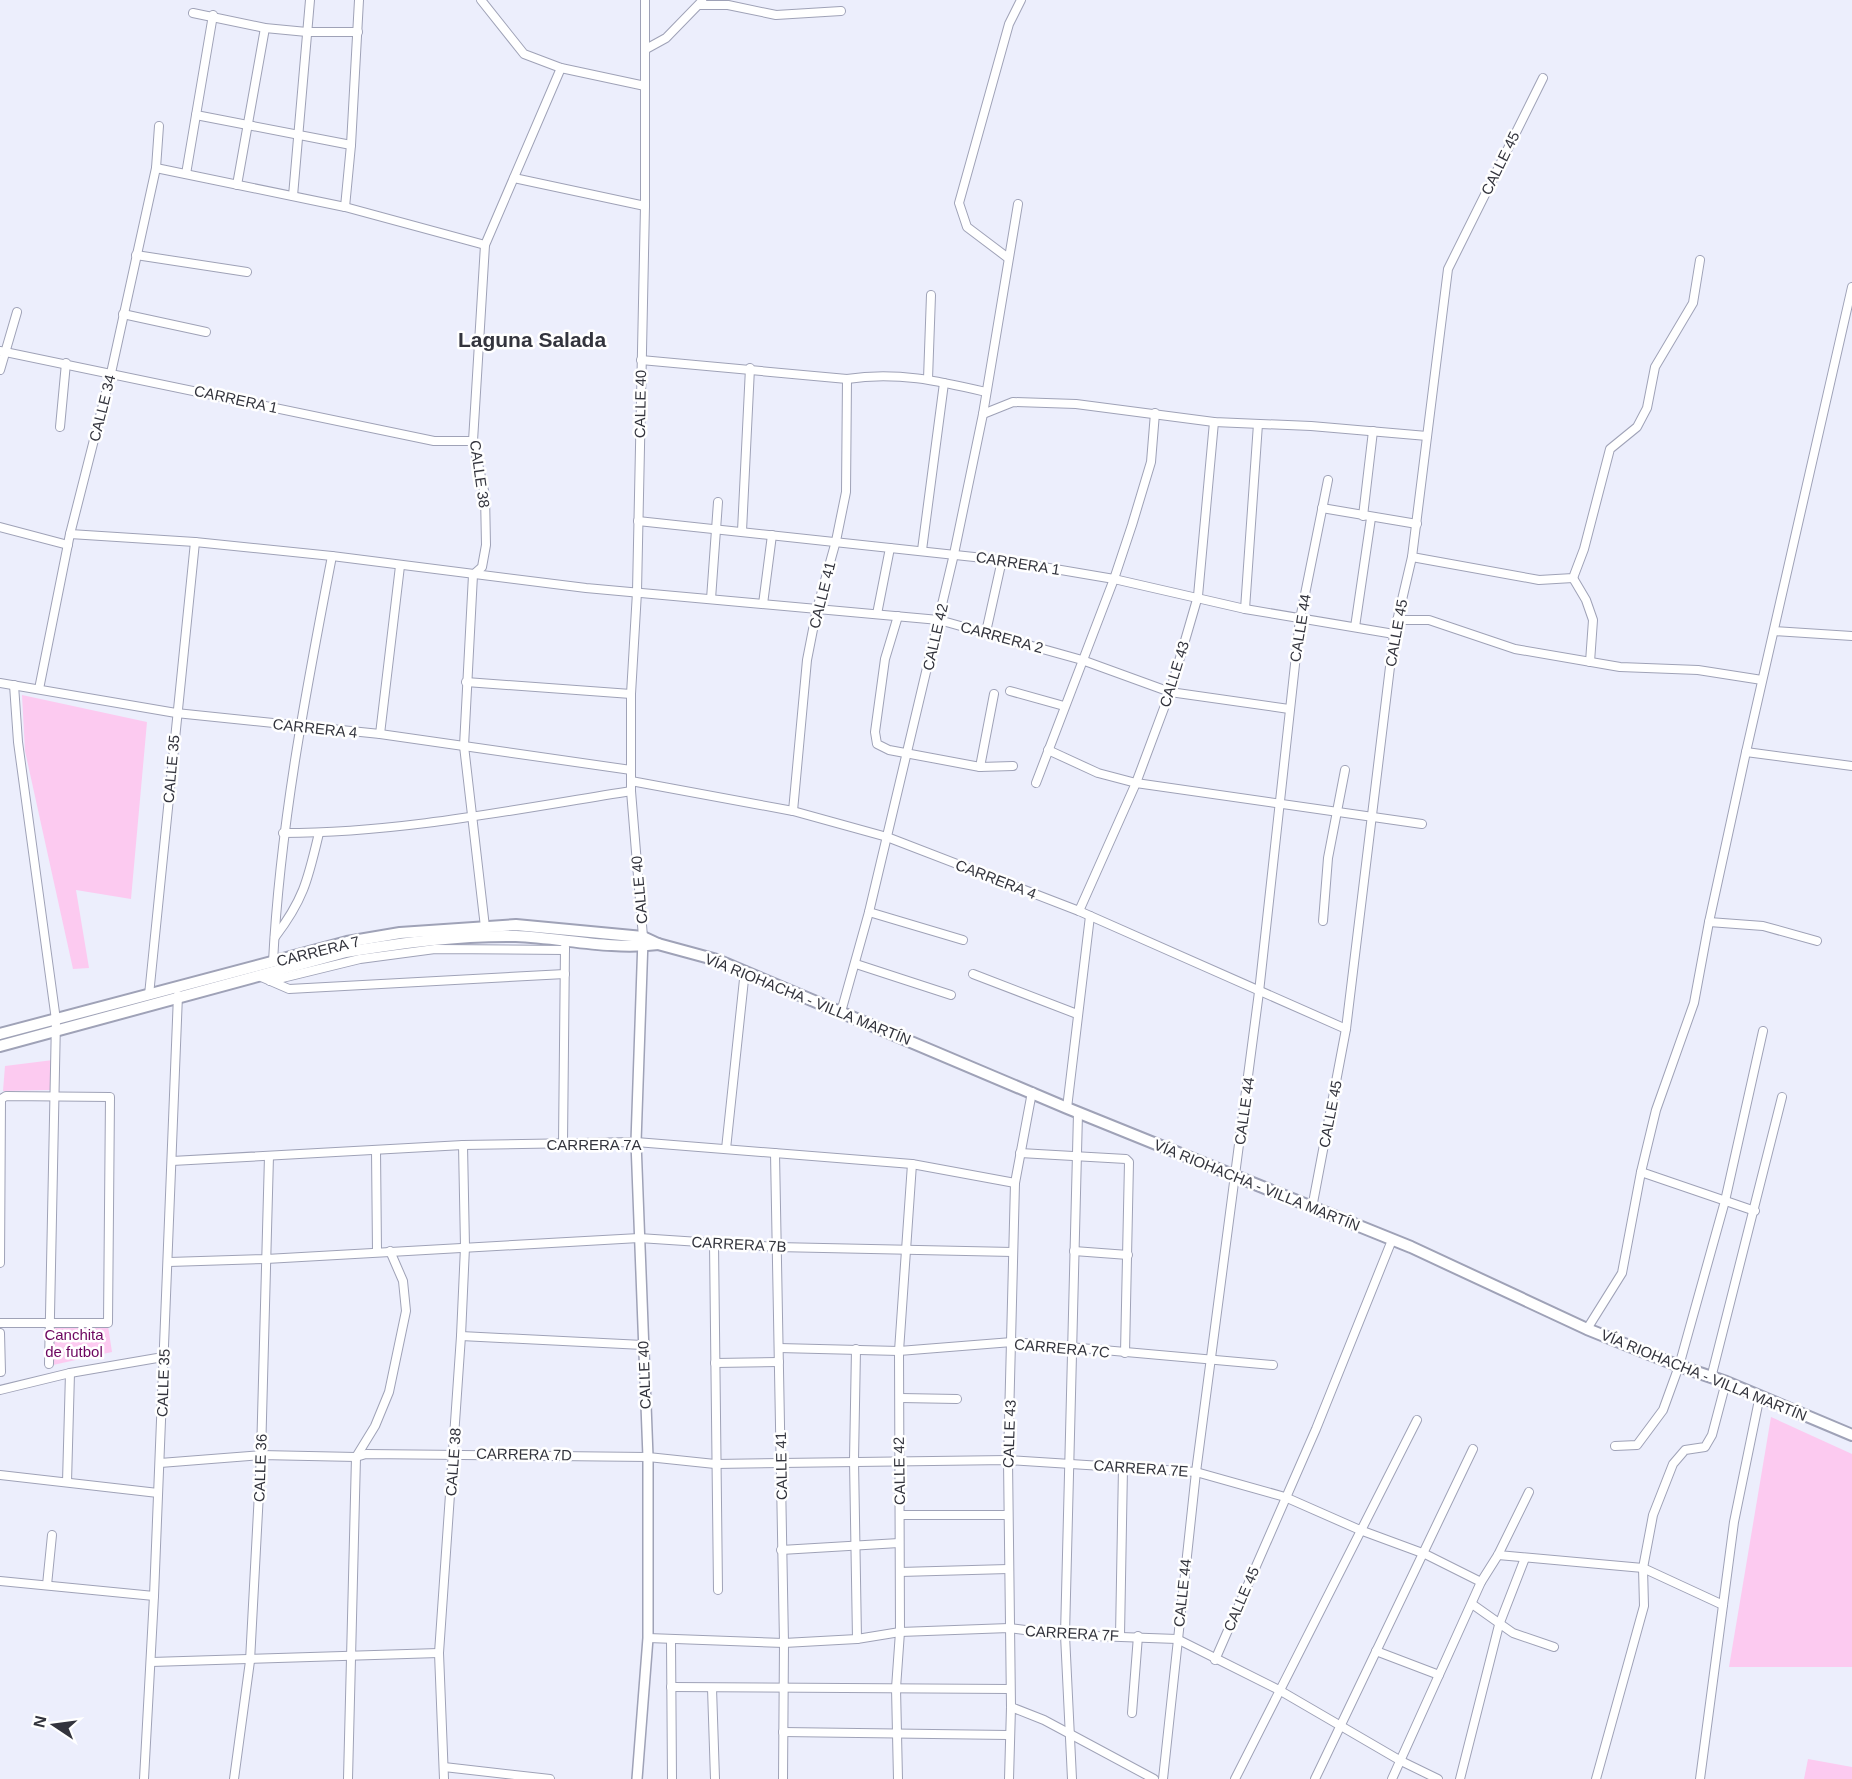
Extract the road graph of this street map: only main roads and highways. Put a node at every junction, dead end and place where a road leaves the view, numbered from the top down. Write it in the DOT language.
graph roads {
  1 [pos="565,940"];
  2 [pos="643,942"];
  3 [pos="178,993"];
  4 [pos="56,1026"];
  5 [pos="0,1034"];
  6 [pos="0,1046"];
  7 [pos="1852,1434"];
  1 -- 2 [label="main road, CARRERA 7"];
  1 -- 3 [label="main road, CARRERA 7"];
  1 -- 3 [label="main road, CARRERA 7"];
  2 -- 7 [label="main road, VÍA RIOHACHA - VILLA MARTÍN"];
  3 -- 4 [label="main road, CARRERA 7"];
  3 -- 4 [label="main road, CARRERA 7"];
  4 -- 5 [label="main road, CARRERA 7"];
  4 -- 6 [label="main road, CARRERA 7"];
}
